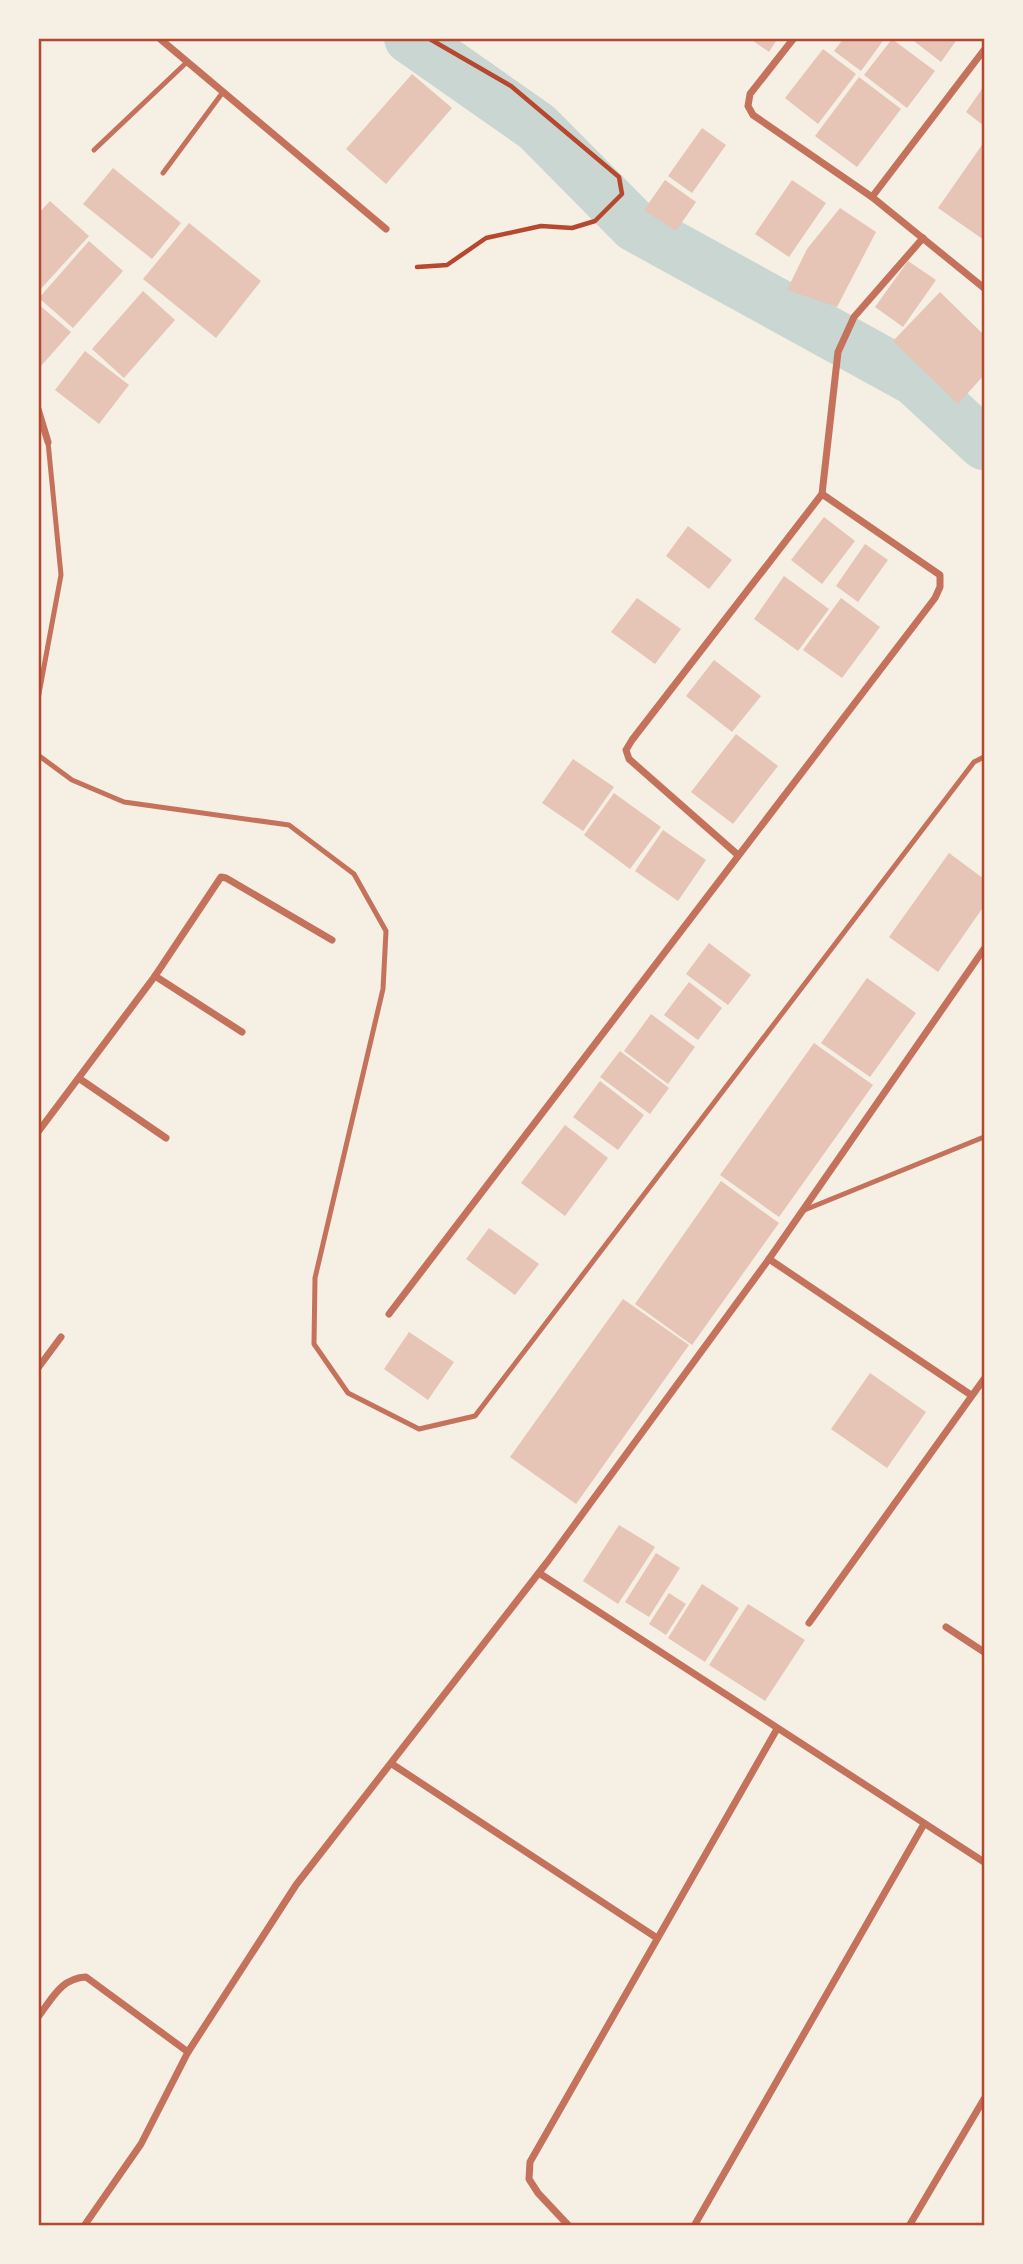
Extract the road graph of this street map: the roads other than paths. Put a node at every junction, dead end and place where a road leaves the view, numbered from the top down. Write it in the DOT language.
graph roads {
  1 [pos="159,38"];
  2 [pos="794,38"];
  3 [pos="985,50"];
  4 [pos="187,62"];
  5 [pos="223,92"];
  6 [pos="94,150"];
  7 [pos="163,173"];
  8 [pos="872,197"];
  9 [pos="386,229"];
  10 [pos="923,238"];
  11 [pos="985,288"];
  12 [pos="38,409"];
  13 [pos="48,442"];
  14 [pos="822,494"];
  15 [pos="38,699"];
  16 [pos="38,755"];
  17 [pos="985,757"];
  18 [pos="738,855"];
  19 [pos="332,940"];
  20 [pos="985,949"];
  21 [pos="155,976"];
  22 [pos="242,1032"];
  23 [pos="80,1079"];
  24 [pos="38,1132"];
  25 [pos="985,1137"];
  26 [pos="166,1138"];
  27 [pos="802,1211"];
  28 [pos="769,1259"];
  29 [pos="389,1314"];
  30 [pos="61,1337"];
  31 [pos="38,1368"];
  32 [pos="985,1379"];
  33 [pos="971,1395"];
  34 [pos="539,1573"];
  35 [pos="809,1623"];
  36 [pos="946,1627"];
  37 [pos="985,1652"];
  38 [pos="777,1729"];
  39 [pos="391,1764"];
  40 [pos="924,1824"];
  41 [pos="985,1862"];
  42 [pos="657,1938"];
  43 [pos="38,2017"];
  44 [pos="188,2052"];
  45 [pos="985,2099"];
  46 [pos="84,2225"];
  47 [pos="569,2225"];
  48 [pos="694,2225"];
  49 [pos="909,2225"];
  1 -- 4 [label="street"];
  2 -- 8 [label="street"];
  3 -- 8 [label="street"];
  4 -- 5 [label="street"];
  4 -- 6 [label="lane"];
  5 -- 7 [label="lane"];
  5 -- 9 [label="street"];
  8 -- 10 [label="street"];
  10 -- 11 [label="street"];
  10 -- 14 [label="street"];
  12 -- 13 [label="street"];
  13 -- 15 [label="lane"];
  14 -- 18 [label="street"];
  14 -- 18 [label="street"];
  16 -- 17 [label="lane"];
  18 -- 29 [label="street"];
  19 -- 21 [label="street"];
  20 -- 27 [label="street"];
  21 -- 22 [label="street"];
  21 -- 23 [label="street"];
  23 -- 24 [label="street"];
  23 -- 26 [label="street"];
  25 -- 27 [label="lane"];
  27 -- 28 [label="street"];
  28 -- 33 [label="street"];
  28 -- 34 [label="street"];
  30 -- 31 [label="street"];
  32 -- 33 [label="street"];
  33 -- 35 [label="street"];
  34 -- 38 [label="street"];
  34 -- 39 [label="street"];
  36 -- 37 [label="street"];
  38 -- 40 [label="street"];
  38 -- 42 [label="street"];
  39 -- 42 [label="street"];
  39 -- 44 [label="street"];
  40 -- 41 [label="street"];
  40 -- 48 [label="street"];
  42 -- 47 [label="street"];
  43 -- 44 [label="street"];
  44 -- 46 [label="street"];
  45 -- 49 [label="street"];
}
